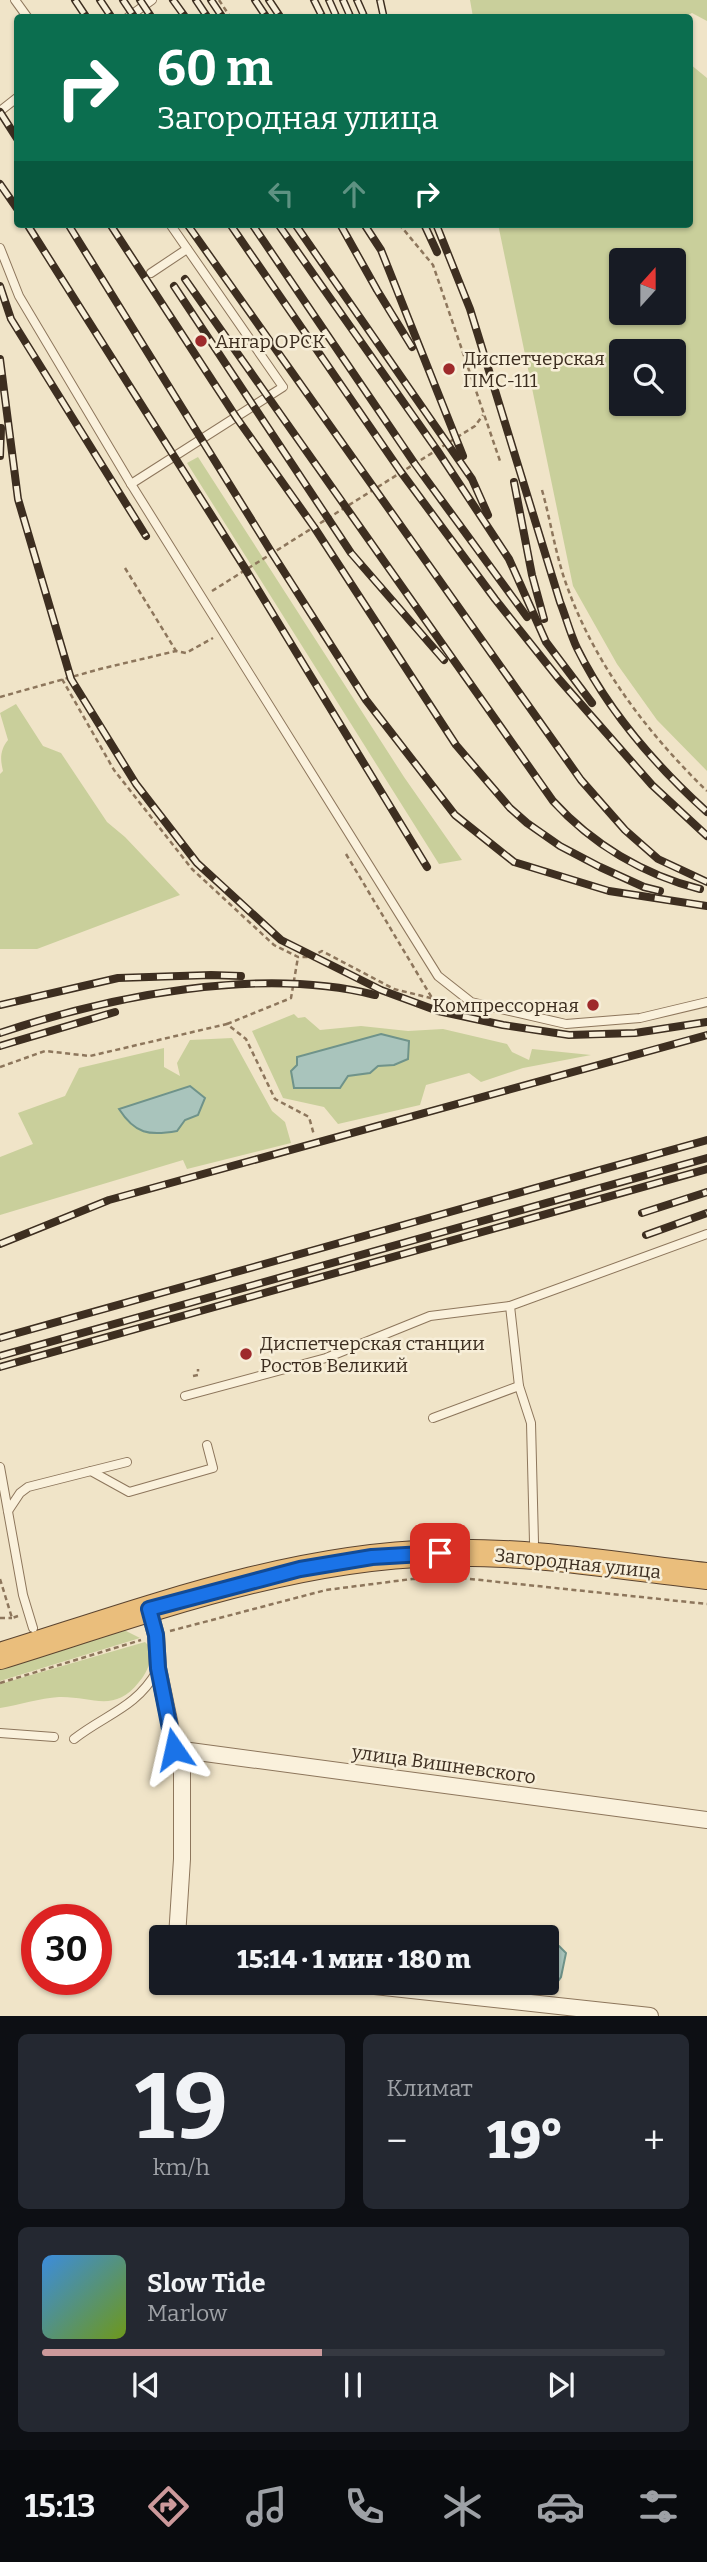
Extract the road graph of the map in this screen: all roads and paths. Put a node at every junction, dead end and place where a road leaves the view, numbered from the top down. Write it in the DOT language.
graph roads {
  1 [pos="152,0"];
  2 [pos="133,14"];
  3 [pos="14,100"];
  4 [pos="0,111"];
  5 [pos="173,228"];
  6 [pos="402,228"];
  7 [pos="0,248"];
  8 [pos="187,249"];
  9 [pos="151,273"];
  10 [pos="483,415"];
  11 [pos="500,461"];
  12 [pos="131,484"];
  13 [pos="542,490"];
  14 [pos="125,568"];
  15 [pos="201,598"];
  16 [pos="204,643"];
  17 [pos="176,651"];
  18 [pos="62,679"];
  19 [pos="0,697"];
  20 [pos="707,792"];
  21 [pos="298,957"];
  22 [pos="707,1002"];
  23 [pos="458,1004"];
  24 [pos="227,1024"];
  25 [pos="0,1067"];
  26 [pos="314,1135"];
  27 [pos="707,1234"];
  28 [pos="510,1306"];
  29 [pos="198,1369"];
  30 [pos="193,1376"];
  31 [pos="519,1386"];
  32 [pos="185,1396"];
  33 [pos="433,1418"];
  34 [pos="206,1445"];
  35 [pos="127,1462"];
  36 [pos="0,1467"];
  37 [pos="91,1471"];
  38 [pos="8,1511"];
  39 [pos="534,1542"];
  40 [pos="707,1559"];
  41 [pos="707,1576"];
  42 [pos="0,1579"];
  43 [pos="707,1604"];
  44 [pos="149,1609"];
  45 [pos="0,1618"];
  46 [pos="18,1625"];
  47 [pos="156,1635"];
  48 [pos="0,1656"];
  49 [pos="158,1668"];
  50 [pos="0,1683"];
  51 [pos="0,1733"];
  52 [pos="54,1737"];
  53 [pos="74,1739"];
  54 [pos="174,1749"];
  55 [pos="707,1820"];
  56 [pos="178,1925"];
  57 [pos="457,1995"];
  58 [pos="650,2016"];
  1 -- 2 [label="lane"];
  3 -- 4 [label="lane"];
  5 -- 8 [label="lane"];
  6 -- 10 [label="path"];
  7 -- 12 [label="lane"];
  8 -- 9 [label="lane"];
  8 -- 12 [label="lane"];
  10 -- 11 [label="path"];
  10 -- 15 [label="path"];
  12 -- 15 [label="lane"];
  13 -- 20 [label="path"];
  14 -- 17 [label="path"];
  15 -- 22 [label="lane"];
  16 -- 17 [label="path"];
  17 -- 18 [label="path"];
  18 -- 19 [label="path"];
  18 -- 21 [label="path"];
  21 -- 23 [label="path"];
  21 -- 24 [label="path"];
  24 -- 25 [label="path"];
  24 -- 26 [label="path"];
  27 -- 28 [label="lane"];
  28 -- 31 [label="lane"];
  28 -- 32 [label="lane"];
  29 -- 30 [label="path"];
  31 -- 33 [label="lane"];
  31 -- 39 [label="lane"];
  34 -- 37 [label="lane"];
  35 -- 37 [label="lane"];
  36 -- 38 [label="lane"];
  37 -- 38 [label="lane"];
  38 -- 46 [label="lane"];
  39 -- 40 [label="highway, Загородная улица"];
  39 -- 46 [label="highway, Загородная улица"];
  41 -- 44 [label="highway, Загородная улица"];
  42 -- 46 [label="path"];
  43 -- 47 [label="path"];
  44 -- 47 [label="street"];
  44 -- 48 [label="highway, Загородная улица"];
  45 -- 46 [label="path"];
  47 -- 49 [label="street"];
  47 -- 50 [label="path"];
  49 -- 53 [label="lane"];
  49 -- 54 [label="street"];
  51 -- 52 [label="lane"];
  54 -- 55 [label="street, улица Вишневского"];
  54 -- 56 [label="street"];
  57 -- 58 [label="street"];
}
